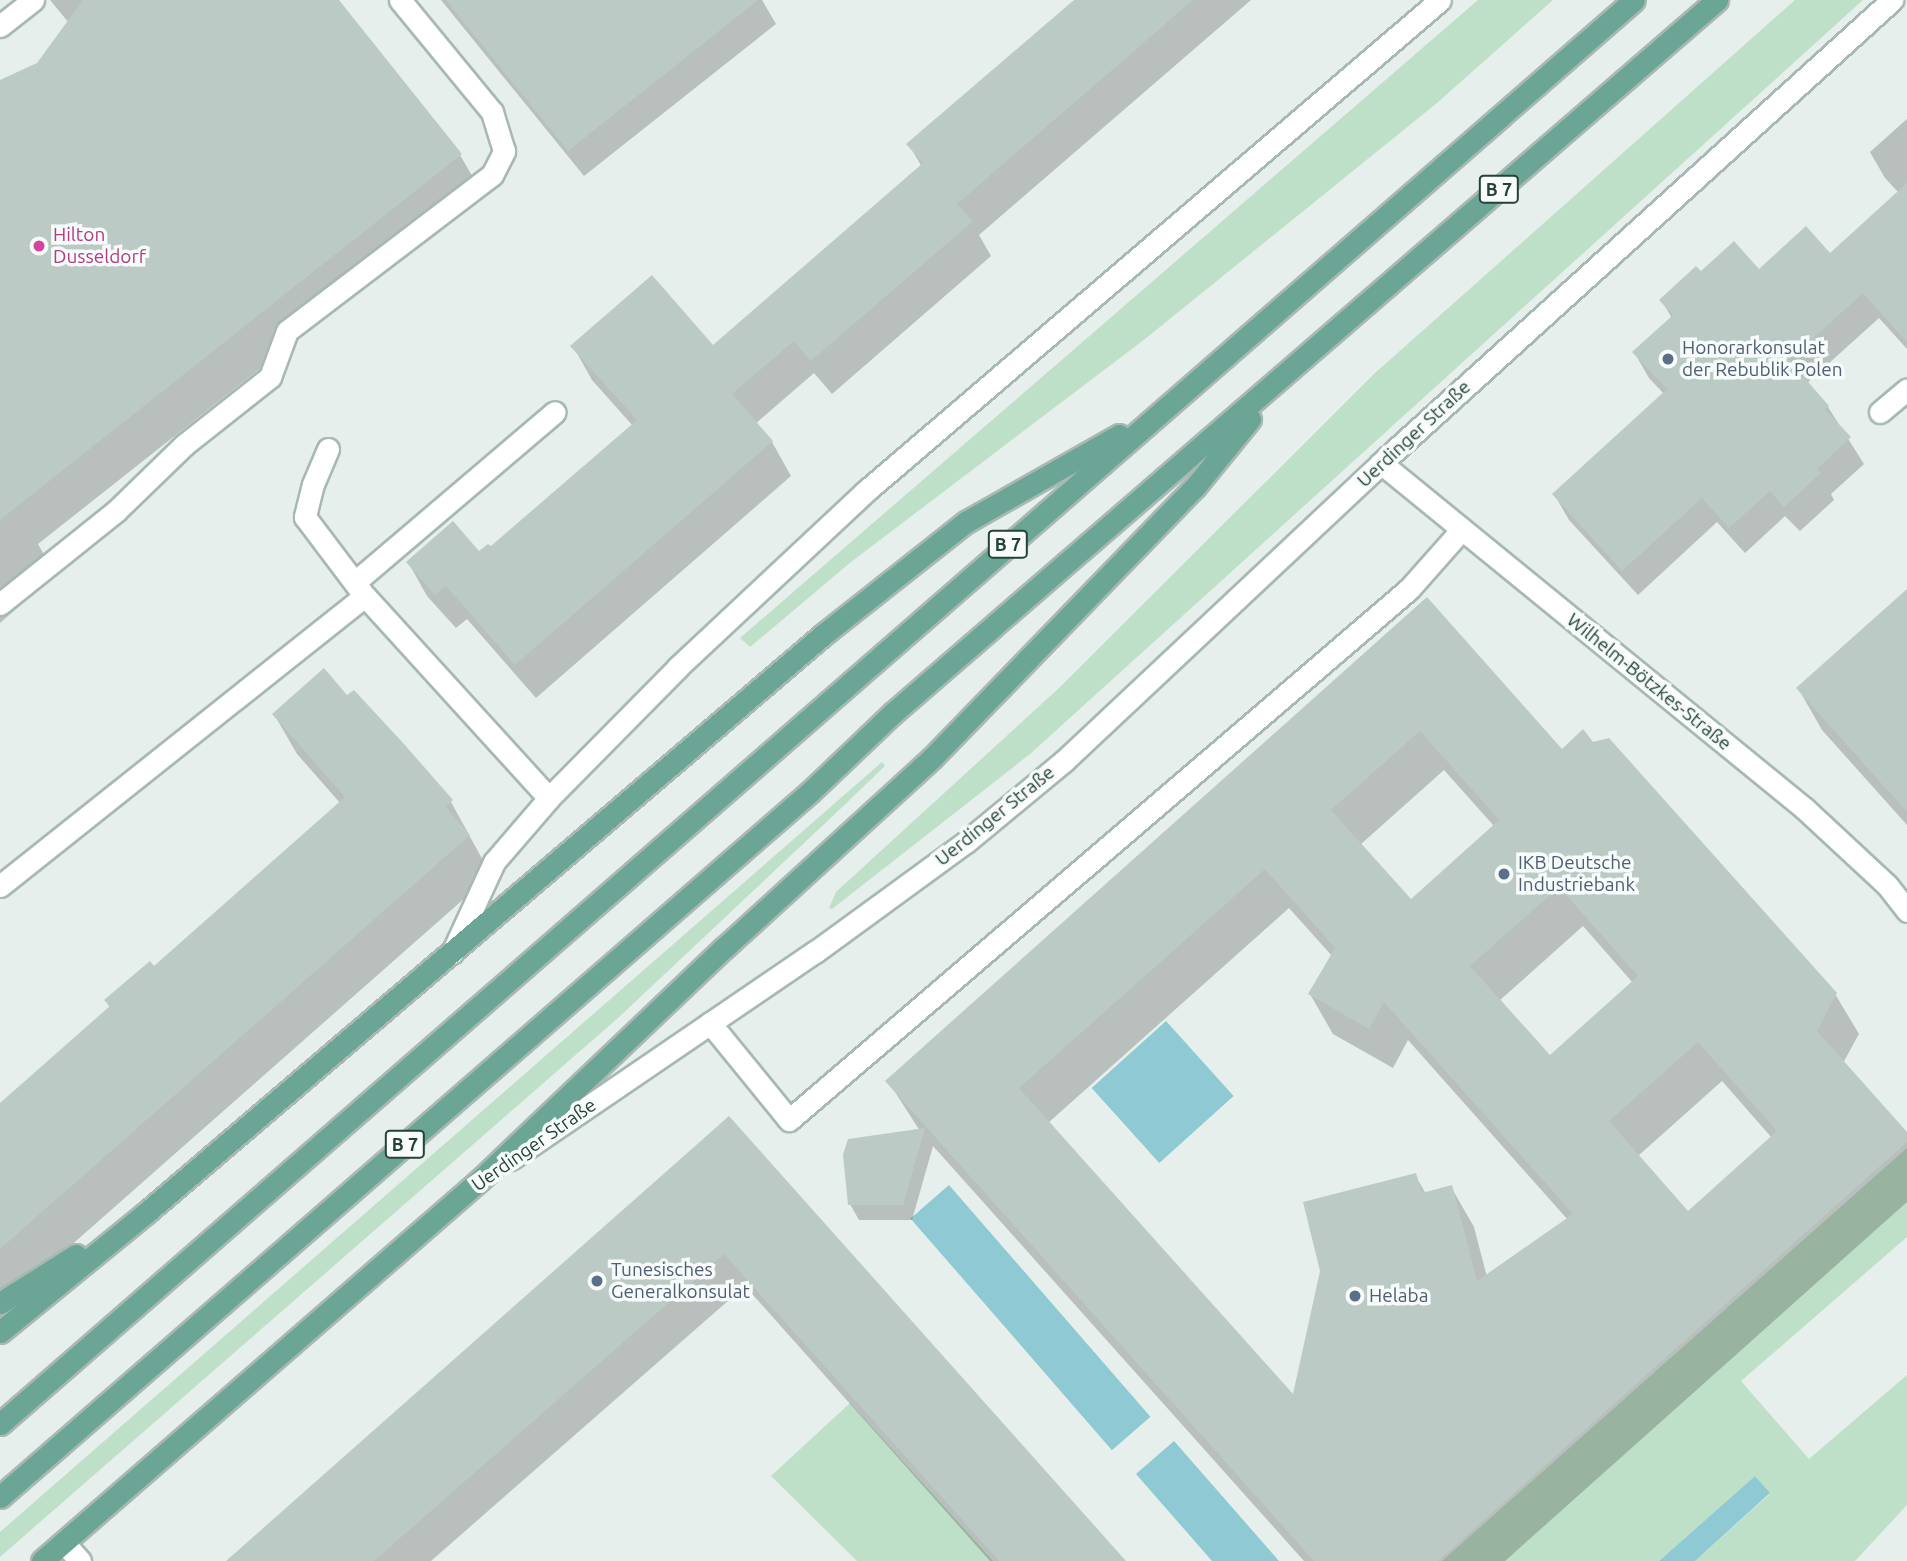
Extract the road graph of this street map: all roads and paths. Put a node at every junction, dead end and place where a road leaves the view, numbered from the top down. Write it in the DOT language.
graph roads {
  1 [pos="33,0"];
  2 [pos="400,0"];
  3 [pos="1440,0"];
  4 [pos="1634,0"];
  5 [pos="1717,0"];
  6 [pos="1892,0"];
  7 [pos="0,26"];
  8 [pos="1282,379"];
  9 [pos="1907,389"];
  10 [pos="555,412"];
  11 [pos="1880,412"];
  12 [pos="1157,414"];
  13 [pos="328,449"];
  14 [pos="1381,463"];
  15 [pos="1462,529"];
  16 [pos="360,589"];
  17 [pos="0,604"];
  18 [pos="549,798"];
  19 [pos="0,886"];
  20 [pos="1907,911"];
  21 [pos="452,953"];
  22 [pos="710,1023"];
  23 [pos="480,1180"];
  24 [pos="147,1212"];
  25 [pos="0,1303"];
  26 [pos="0,1332"];
  27 [pos="0,1424"];
  28 [pos="0,1497"];
  29 [pos="64,1543"];
  30 [pos="42,1561"];
  31 [pos="80,1561"];
  1 -- 7 [label="street"];
  2 -- 17 [label="street"];
  3 -- 18 [label="street"];
  4 -- 12 [label="main road, B 7"];
  5 -- 8 [label="main road, B 7"];
  6 -- 14 [label="street, Uerdinger Straße"];
  8 -- 23 [label="main road"];
  8 -- 28 [label="main road, B 7"];
  9 -- 11 [label="street"];
  10 -- 16 [label="street"];
  12 -- 21 [label="main road"];
  12 -- 27 [label="main road, B 7"];
  13 -- 16 [label="street"];
  14 -- 15 [label="street, Wilhelm-Bötzkes-Straße"];
  14 -- 22 [label="street, Uerdinger Straße"];
  15 -- 20 [label="street, Wilhelm-Bötzkes-Straße"];
  15 -- 22 [label="street"];
  16 -- 18 [label="street"];
  16 -- 19 [label="street"];
  18 -- 21 [label="street"];
  21 -- 24 [label="main road"];
  22 -- 23 [label="street, Uerdinger Straße"];
  23 -- 29 [label="main road, Uerdinger Straße"];
  24 -- 25 [label="main road"];
  24 -- 26 [label="main road"];
  29 -- 30 [label="main road, Uerdinger Straße"];
  29 -- 31 [label="street"];
}
